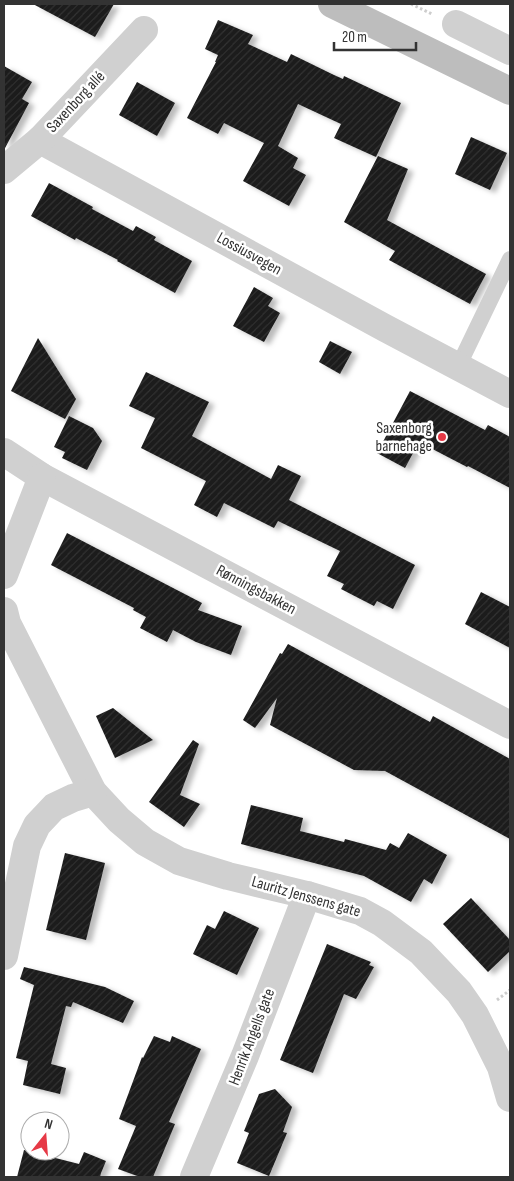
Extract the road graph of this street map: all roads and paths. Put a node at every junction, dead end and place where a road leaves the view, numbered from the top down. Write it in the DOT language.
graph roads {
  1 [pos="332,4"];
  2 [pos="456,24"];
  3 [pos="144,30"];
  4 [pos="510,51"];
  5 [pos="510,91"];
  6 [pos="40,140"];
  7 [pos="4,170"];
  8 [pos="510,259"];
  9 [pos="458,367"];
  10 [pos="510,394"];
  11 [pos="4,452"];
  12 [pos="42,477"];
  13 [pos="4,575"];
  14 [pos="4,611"];
  15 [pos="510,725"];
  16 [pos="93,792"];
  17 [pos="307,895"];
  18 [pos="4,956"];
  19 [pos="510,1098"];
  20 [pos="194,1177"];
  1 -- 5 [label="main road"];
  2 -- 4 [label="street"];
  3 -- 6 [label="street, Saxenborg allé"];
  6 -- 7 [label="street, Saxenborg allé"];
  6 -- 9 [label="street, Lossiusvegen"];
  8 -- 9 [label="lane"];
  9 -- 10 [label="street, Lossiusvegen"];
  11 -- 12 [label="street, Rønningsbakken"];
  12 -- 13 [label="street"];
  12 -- 15 [label="street, Rønningsbakken"];
  14 -- 16 [label="street, Lauritz Jenssens gate"];
  16 -- 17 [label="street, Lauritz Jenssens gate"];
  16 -- 18 [label="street"];
  17 -- 19 [label="street, Lauritz Jenssens gate"];
  17 -- 20 [label="street, Henrik Angells gate"];
}
